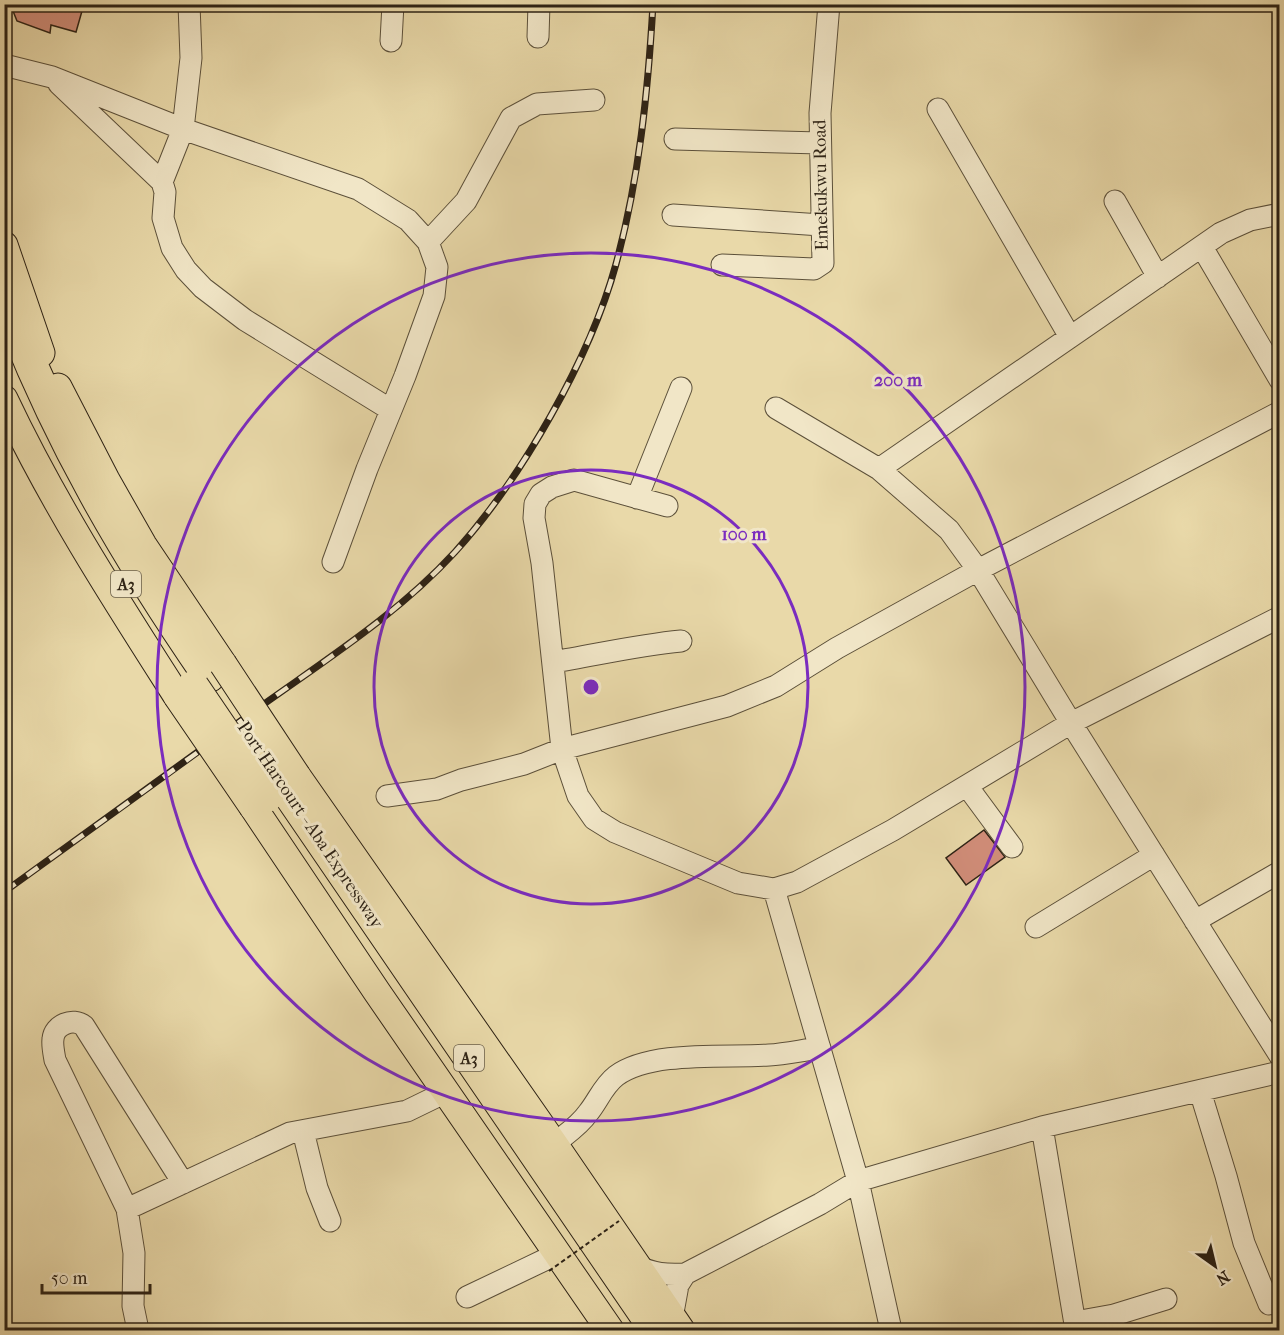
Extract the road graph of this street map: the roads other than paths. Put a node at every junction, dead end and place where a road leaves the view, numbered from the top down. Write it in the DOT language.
graph roads {
  1 [pos="189,4"];
  2 [pos="393,4"];
  3 [pos="539,4"];
  4 [pos="829,4"];
  5 [pos="538,37"];
  6 [pos="391,41"];
  7 [pos="6,66"];
  8 [pos="52,77"];
  9 [pos="594,100"];
  10 [pos="938,109"];
  11 [pos="183,129"];
  12 [pos="675,139"];
  13 [pos="820,143"];
  14 [pos="162,182"];
  15 [pos="1115,201"];
  16 [pos="1280,214"];
  17 [pos="673,215"];
  18 [pos="821,225"];
  19 [pos="428,242"];
  20 [pos="4,245"];
  21 [pos="1202,247"];
  22 [pos="722,264"];
  23 [pos="1158,277"];
  24 [pos="4,297"];
  25 [pos="1070,337"];
  26 [pos="4,351"];
  27 [pos="1280,380"];
  28 [pos="681,388"];
  29 [pos="4,399"];
  30 [pos="776,408"];
  31 [pos="391,410"];
  32 [pos="1280,412"];
  33 [pos="879,469"];
  34 [pos="638,498"];
  35 [pos="668,506"];
  36 [pos="333,562"];
  37 [pos="978,570"];
  38 [pos="1280,617"];
  39 [pos="681,641"];
  40 [pos="553,662"];
  41 [pos="200,681"];
  42 [pos="1071,723"];
  43 [pos="562,749"];
  44 [pos="967,786"];
  45 [pos="275,791"];
  46 [pos="387,796"];
  47 [pos="1012,847"];
  48 [pos="1154,855"];
  49 [pos="1280,872"];
  50 [pos="774,889"];
  51 [pos="1195,921"];
  52 [pos="1036,927"];
  53 [pos="820,1048"];
  54 [pos="1280,1056"];
  55 [pos="1280,1072"];
  56 [pos="1200,1091"];
  57 [pos="446,1092"];
  58 [pos="1042,1127"];
  59 [pos="303,1131"];
  60 [pos="554,1144"];
  61 [pos="858,1181"];
  62 [pos="183,1183"];
  63 [pos="127,1209"];
  64 [pos="330,1221"];
  65 [pos="553,1262"];
  66 [pos="637,1266"];
  67 [pos="685,1274"];
  68 [pos="467,1297"];
  69 [pos="1166,1299"];
  70 [pos="1269,1304"];
  71 [pos="670,1326"];
  72 [pos="1075,1326"];
  73 [pos="138,1330"];
  74 [pos="610,1330"];
  75 [pos="636,1330"];
  76 [pos="891,1330"];
  1 -- 11 [label="street"];
  2 -- 6 [label="street"];
  3 -- 5 [label="street"];
  4 -- 13 [label="street, Emekukwu Road"];
  7 -- 8 [label="street"];
  8 -- 11 [label="street"];
  8 -- 14 [label="street"];
  9 -- 19 [label="street"];
  10 -- 25 [label="street"];
  11 -- 14 [label="street"];
  11 -- 19 [label="street"];
  12 -- 13 [label="street"];
  13 -- 18 [label="street, Emekukwu Road"];
  14 -- 31 [label="street"];
  15 -- 23 [label="street"];
  16 -- 21 [label="street"];
  17 -- 18 [label="street"];
  18 -- 22 [label="street, Emekukwu Road"];
  19 -- 31 [label="street"];
  20 -- 41 [label="main road"];
  21 -- 23 [label="street"];
  21 -- 27 [label="street"];
  23 -- 25 [label="street"];
  24 -- 41 [label="highway, Port Harcourt - Aba Expressway / A3"];
  25 -- 33 [label="street"];
  26 -- 41 [label="highway, Port Harcourt - Aba Expressway / A3"];
  28 -- 34 [label="street"];
  29 -- 41 [label="main road"];
  30 -- 33 [label="street"];
  31 -- 36 [label="street"];
  32 -- 37 [label="street"];
  33 -- 37 [label="street"];
  34 -- 35 [label="street"];
  34 -- 40 [label="street"];
  37 -- 42 [label="street"];
  37 -- 43 [label="street"];
  38 -- 42 [label="street"];
  39 -- 40 [label="street"];
  40 -- 43 [label="street"];
  41 -- 45 [label="highway, Port Harcourt - Aba Expressway / A3, bridge"];
  42 -- 44 [label="street"];
  42 -- 48 [label="street"];
  43 -- 46 [label="street"];
  43 -- 50 [label="street"];
  44 -- 47 [label="street"];
  44 -- 50 [label="street"];
  45 -- 57 [label="main road"];
  45 -- 60 [label="main road"];
  45 -- 71 [label="highway, Port Harcourt - Aba Expressway / A3"];
  45 -- 75 [label="highway, Port Harcourt - Aba Expressway / A3"];
  48 -- 51 [label="street"];
  48 -- 52 [label="street"];
  49 -- 51 [label="street"];
  50 -- 53 [label="street"];
  51 -- 54 [label="street"];
  53 -- 60 [label="street"];
  53 -- 61 [label="street"];
  55 -- 56 [label="street"];
  56 -- 58 [label="street"];
  56 -- 70 [label="street"];
  57 -- 59 [label="street"];
  57 -- 65 [label="main road"];
  58 -- 61 [label="street"];
  58 -- 72 [label="street"];
  59 -- 62 [label="street"];
  59 -- 64 [label="street"];
  60 -- 66 [label="main road"];
  61 -- 67 [label="street"];
  61 -- 76 [label="street"];
  62 -- 63 [label="street"];
  62 -- 63 [label="street"];
  63 -- 73 [label="street"];
  65 -- 68 [label="street"];
  65 -- 74 [label="main road"];
  66 -- 67 [label="street"];
  66 -- 71 [label="main road"];
  67 -- 71 [label="street"];
  69 -- 72 [label="street"];
}
